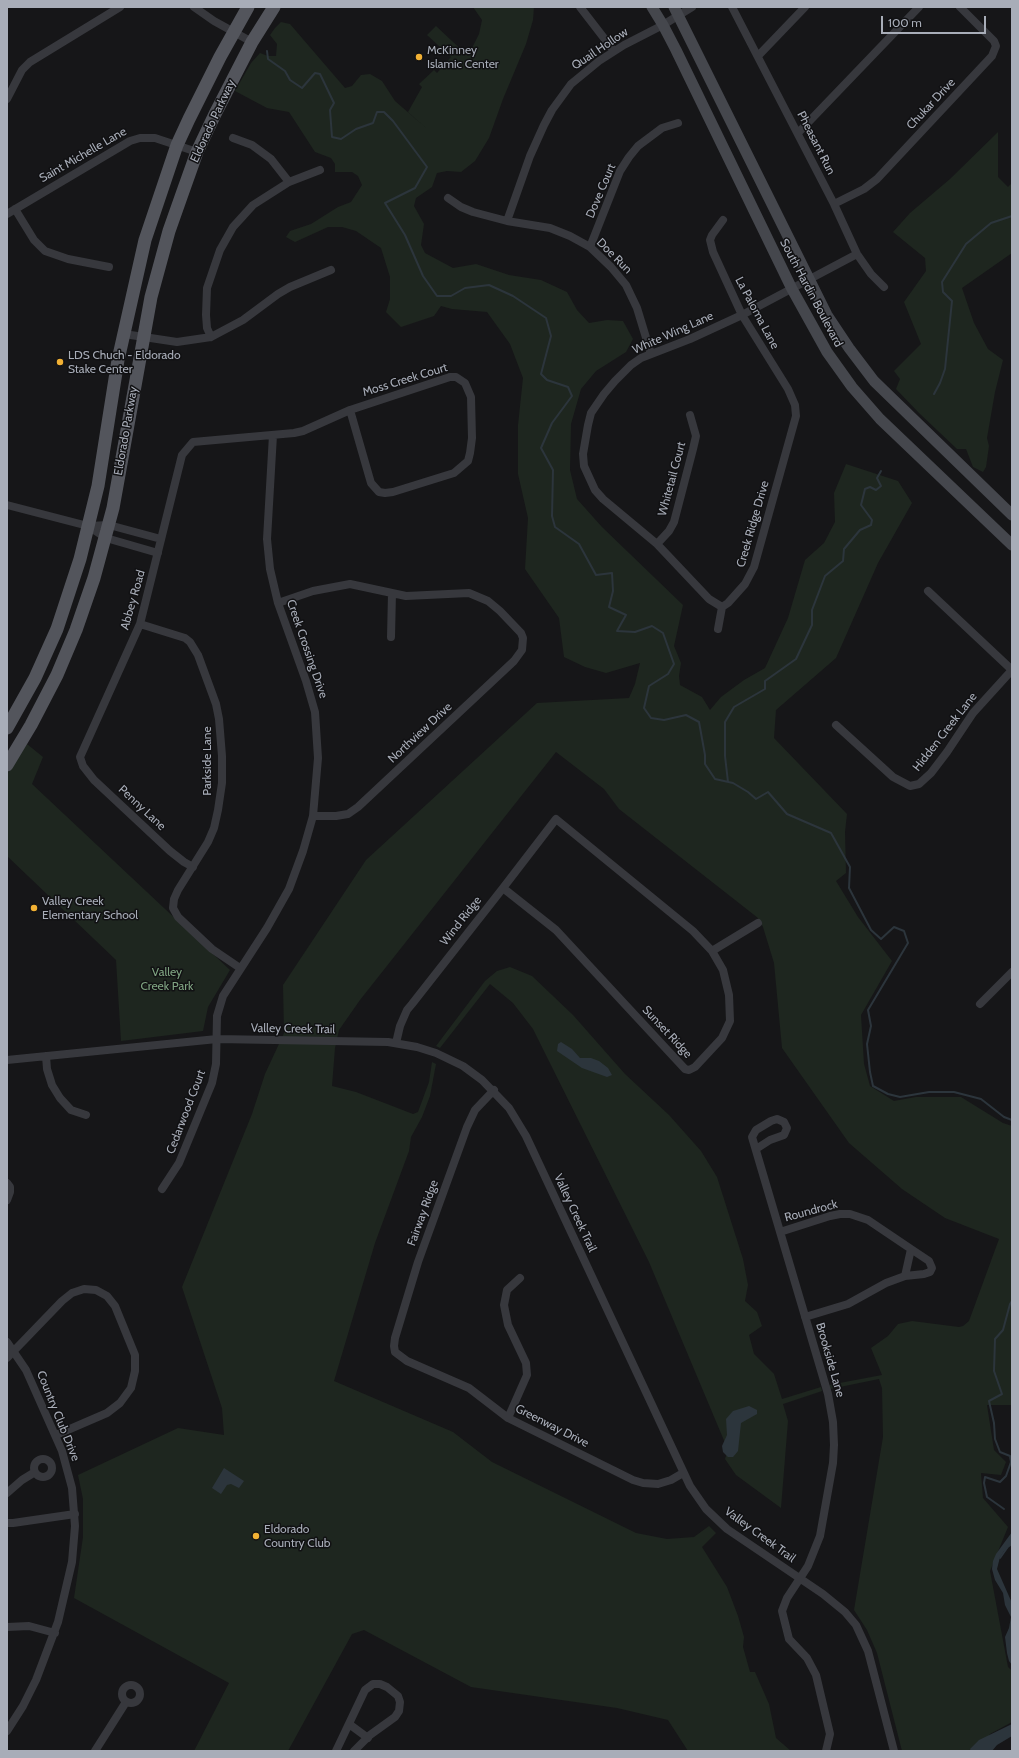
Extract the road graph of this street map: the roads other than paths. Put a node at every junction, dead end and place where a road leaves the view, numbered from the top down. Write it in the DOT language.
graph roads {
  1 [pos="120,7"];
  2 [pos="194,7"];
  3 [pos="248,7"];
  4 [pos="274,7"];
  5 [pos="580,7"];
  6 [pos="652,7"];
  7 [pos="692,7"];
  8 [pos="732,7"];
  9 [pos="805,7"];
  10 [pos="919,7"];
  11 [pos="960,7"];
  12 [pos="677,11"];
  13 [pos="663,25"];
  14 [pos="233,32"];
  15 [pos="252,42"];
  16 [pos="614,51"];
  17 [pos="758,56"];
  18 [pos="7,99"];
  19 [pos="678,123"];
  20 [pos="798,133"];
  21 [pos="233,138"];
  22 [pos="178,145"];
  23 [pos="197,152"];
  24 [pos="320,170"];
  25 [pos="289,182"];
  26 [pos="448,198"];
  27 [pos="834,204"];
  28 [pos="15,208"];
  29 [pos="7,214"];
  30 [pos="723,220"];
  31 [pos="507,221"];
  32 [pos="590,247"];
  33 [pos="857,254"];
  34 [pos="109,267"];
  35 [pos="331,270"];
  36 [pos="810,278"];
  37 [pos="884,287"];
  38 [pos="792,289"];
  39 [pos="742,315"];
  40 [pos="124,334"];
  41 [pos="143,337"];
  42 [pos="211,337"];
  43 [pos="650,354"];
  44 [pos="350,410"];
  45 [pos="690,415"];
  46 [pos="796,416"];
  47 [pos="273,435"];
  48 [pos="193,442"];
  49 [pos="7,505"];
  50 [pos="1012,516"];
  51 [pos="109,525"];
  52 [pos="88,526"];
  53 [pos="106,538"];
  54 [pos="161,538"];
  55 [pos="657,544"];
  56 [pos="1012,545"];
  57 [pos="158,553"];
  58 [pos="928,591"];
  59 [pos="392,593"];
  60 [pos="278,603"];
  61 [pos="722,607"];
  62 [pos="140,624"];
  63 [pos="718,629"];
  64 [pos="391,637"];
  65 [pos="1012,670"];
  66 [pos="836,725"];
  67 [pos="7,728"];
  68 [pos="82,761"];
  69 [pos="7,765"];
  70 [pos="313,816"];
  71 [pos="556,820"];
  72 [pos="193,867"];
  73 [pos="503,888"];
  74 [pos="758,923"];
  75 [pos="712,951"];
  76 [pos="240,968"];
  77 [pos="1012,972"];
  78 [pos="980,1004"];
  79 [pos="217,1040"];
  80 [pos="396,1043"];
  81 [pos="46,1056"];
  82 [pos="7,1060"];
  83 [pos="494,1090"];
  84 [pos="86,1114"];
  85 [pos="756,1149"];
  86 [pos="8,1185"];
  87 [pos="162,1189"];
  88 [pos="7,1200"];
  89 [pos="780,1232"];
  90 [pos="911,1249"];
  91 [pos="905,1276"];
  92 [pos="520,1278"];
  93 [pos="805,1317"];
  94 [pos="7,1342"];
  95 [pos="14,1351"];
  96 [pos="395,1352"];
  97 [pos="7,1358"];
  98 [pos="508,1418"];
  99 [pos="56,1435"];
  100 [pos="35,1472"];
  101 [pos="683,1473"];
  102 [pos="7,1493"];
  103 [pos="75,1514"];
  104 [pos="7,1523"];
  105 [pos="800,1578"];
  106 [pos="7,1627"];
  107 [pos="54,1633"];
  108 [pos="126,1702"];
  109 [pos="349,1724"];
  110 [pos="7,1731"];
  111 [pos="368,1738"];
  112 [pos="95,1751"];
  113 [pos="336,1751"];
  114 [pos="354,1751"];
  115 [pos="826,1751"];
  116 [pos="894,1751"];
  1 -- 18 [label="street"];
  2 -- 14 [label="street"];
  3 -- 14 [label="main road, Eldorado Parkway"];
  4 -- 15 [label="main road, Eldorado Parkway"];
  5 -- 16 [label="street"];
  6 -- 13 [label="main road, South Hardin Boulevard"];
  7 -- 12 [label="street, Quail Hollow"];
  8 -- 17 [label="street, Pheasant Run"];
  9 -- 17 [label="street"];
  10 -- 20 [label="street"];
  11 -- 27 [label="street, Chukar Drive"];
  12 -- 13 [label="street, Quail Hollow"];
  12 -- 36 [label="main road, South Hardin Boulevard"];
  13 -- 16 [label="street, Quail Hollow"];
  13 -- 38 [label="main road, South Hardin Boulevard"];
  14 -- 15 [label="street"];
  14 -- 22 [label="main road, Eldorado Parkway"];
  15 -- 23 [label="main road, Eldorado Parkway"];
  16 -- 31 [label="street, Quail Hollow"];
  17 -- 20 [label="street, Pheasant Run"];
  19 -- 32 [label="street, Dove Court"];
  20 -- 27 [label="street, Pheasant Run"];
  21 -- 25 [label="street"];
  22 -- 23 [label="street, Saint Michelle Lane"];
  22 -- 28 [label="street, Saint Michelle Lane"];
  22 -- 40 [label="main road, Eldorado Parkway"];
  23 -- 41 [label="main road, Eldorado Parkway"];
  24 -- 25 [label="street"];
  25 -- 42 [label="street"];
  26 -- 31 [label="street, Doe Run"];
  27 -- 33 [label="street, Pheasant Run"];
  28 -- 29 [label="street, Saint Michelle Lane"];
  28 -- 34 [label="street"];
  30 -- 39 [label="street, La Paloma Lane"];
  31 -- 32 [label="street, Doe Run"];
  32 -- 43 [label="street, Doe Run"];
  33 -- 36 [label="street, White Wing Lane"];
  33 -- 37 [label="street, Pheasant Run"];
  35 -- 42 [label="street"];
  36 -- 38 [label="street, White Wing Lane"];
  36 -- 50 [label="main road, South Hardin Boulevard"];
  38 -- 39 [label="street, White Wing Lane"];
  38 -- 56 [label="main road, South Hardin Boulevard"];
  39 -- 43 [label="street, White Wing Lane"];
  39 -- 46 [label="street, La Paloma Lane"];
  40 -- 41 [label="street"];
  40 -- 52 [label="main road, Eldorado Parkway"];
  41 -- 42 [label="street"];
  41 -- 51 [label="main road, Eldorado Parkway"];
  43 -- 55 [label="street, White Wing Lane"];
  44 -- 44 [label="street, Moss Creek Court"];
  44 -- 47 [label="street, Moss Creek Court"];
  45 -- 55 [label="street, Whitetail Court"];
  46 -- 61 [label="street, Creek Ridge Drive"];
  47 -- 48 [label="street, Moss Creek Court"];
  47 -- 60 [label="street, Creek Crossing Drive"];
  48 -- 54 [label="street, Abbey Road"];
  49 -- 52 [label="street"];
  51 -- 52 [label="street"];
  51 -- 53 [label="main road, Eldorado Parkway"];
  51 -- 54 [label="street"];
  52 -- 53 [label="street"];
  52 -- 67 [label="main road, Eldorado Parkway"];
  53 -- 57 [label="street"];
  53 -- 69 [label="main road, Eldorado Parkway"];
  54 -- 57 [label="street, Abbey Road"];
  55 -- 61 [label="street, White Wing Lane"];
  57 -- 62 [label="street, Abbey Road"];
  58 -- 65 [label="street"];
  59 -- 60 [label="street"];
  59 -- 64 [label="street"];
  59 -- 70 [label="street, Northview Drive"];
  60 -- 70 [label="street, Creek Crossing Drive"];
  61 -- 63 [label="street"];
  62 -- 68 [label="street, Abbey Road"];
  62 -- 72 [label="street, Parkside Lane"];
  65 -- 66 [label="street, Hidden Creek Lane"];
  68 -- 72 [label="street, Penny Lane"];
  70 -- 76 [label="street, Creek Crossing Drive"];
  71 -- 73 [label="street, Wind Ridge"];
  71 -- 75 [label="street, Sunset Ridge"];
  72 -- 76 [label="street, Parkside Lane"];
  73 -- 75 [label="street, Sunset Ridge"];
  73 -- 80 [label="street, Wind Ridge"];
  74 -- 75 [label="street"];
  76 -- 79 [label="street, Creek Crossing Drive"];
  77 -- 78 [label="street"];
  79 -- 80 [label="street, Valley Creek Trail"];
  79 -- 81 [label="street, Valley Creek Trail"];
  79 -- 87 [label="street, Cedarwood Court"];
  80 -- 83 [label="street, Valley Creek Trail"];
  81 -- 82 [label="street, Valley Creek Trail"];
  81 -- 84 [label="street"];
  83 -- 96 [label="street, Fairway Ridge"];
  83 -- 101 [label="street, Valley Creek Trail"];
  85 -- 89 [label="street, Brookside Lane"];
  86 -- 88 [label="street"];
  89 -- 90 [label="street, Roundrock"];
  89 -- 93 [label="street, Brookside Lane"];
  90 -- 91 [label="street"];
  90 -- 91 [label="street, Roundrock"];
  91 -- 93 [label="street, Roundrock"];
  92 -- 98 [label="street"];
  93 -- 105 [label="street, Brookside Lane"];
  94 -- 95 [label="street, Country Club Drive"];
  95 -- 97 [label="street"];
  95 -- 99 [label="street, Country Club Drive"];
  95 -- 99 [label="street"];
  96 -- 98 [label="street, Greenway Drive"];
  98 -- 101 [label="street, Greenway Drive"];
  99 -- 103 [label="street, Country Club Drive"];
  100 -- 102 [label="street"];
  101 -- 105 [label="street, Valley Creek Trail"];
  103 -- 104 [label="street"];
  103 -- 107 [label="street, Country Club Drive"];
  105 -- 115 [label="street, Brookside Lane"];
  105 -- 116 [label="street, Valley Creek Trail"];
  106 -- 107 [label="street"];
  107 -- 110 [label="street, Country Club Drive"];
  108 -- 112 [label="street"];
  109 -- 111 [label="street"];
  109 -- 111 [label="street"];
  109 -- 113 [label="street"];
  111 -- 114 [label="street"];
}
